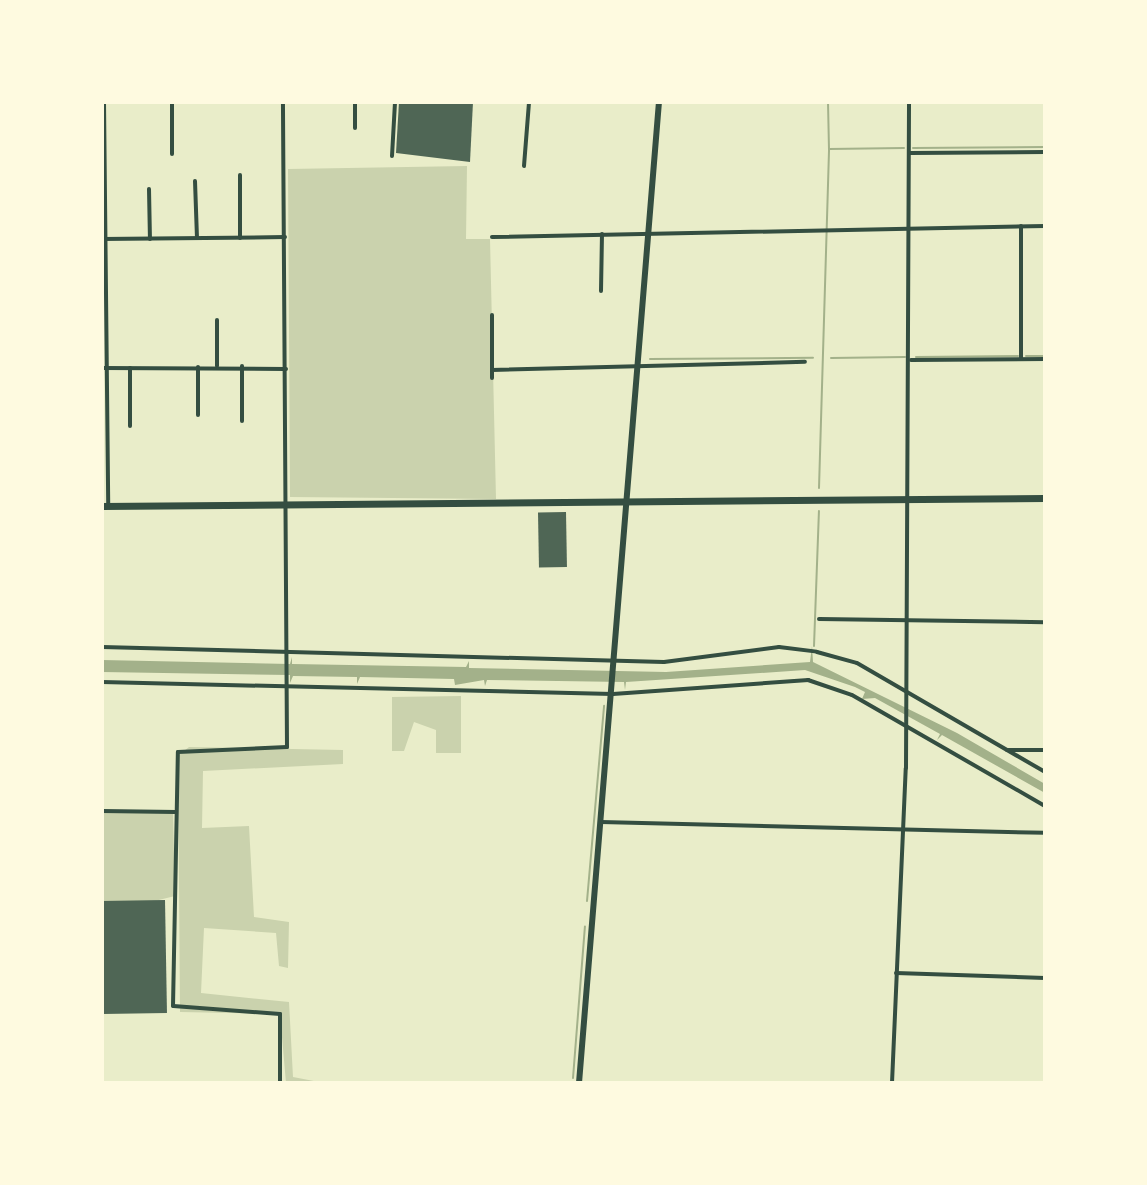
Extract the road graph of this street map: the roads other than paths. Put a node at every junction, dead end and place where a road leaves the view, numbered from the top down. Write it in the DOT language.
graph roads {
  1 [pos="104,102"];
  2 [pos="172,102"];
  3 [pos="283,102"];
  4 [pos="355,102"];
  5 [pos="395,102"];
  6 [pos="529,102"];
  7 [pos="659,102"];
  8 [pos="909,102"];
  9 [pos="355,128"];
  10 [pos="1045,152"];
  11 [pos="910,153"];
  12 [pos="172,154"];
  13 [pos="392,156"];
  14 [pos="524,166"];
  15 [pos="240,175"];
  16 [pos="195,181"];
  17 [pos="149,189"];
  18 [pos="1021,226"];
  19 [pos="1045,226"];
  20 [pos="909,229"];
  21 [pos="651,233"];
  22 [pos="602,234"];
  23 [pos="285,237"];
  24 [pos="492,237"];
  25 [pos="197,238"];
  26 [pos="240,238"];
  27 [pos="105,239"];
  28 [pos="150,239"];
  29 [pos="601,291"];
  30 [pos="492,315"];
  31 [pos="217,320"];
  32 [pos="1021,359"];
  33 [pos="1045,359"];
  34 [pos="911,360"];
  35 [pos="805,362"];
  36 [pos="217,366"];
  37 [pos="242,366"];
  38 [pos="198,367"];
  39 [pos="104,368"];
  40 [pos="130,368"];
  41 [pos="286,369"];
  42 [pos="492,370"];
  43 [pos="639,371"];
  44 [pos="492,378"];
  45 [pos="198,415"];
  46 [pos="242,421"];
  47 [pos="130,426"];
  48 [pos="1045,498"];
  49 [pos="910,499"];
  50 [pos="628,503"];
  51 [pos="286,505"];
  52 [pos="105,506"];
  53 [pos="819,619"];
  54 [pos="905,619"];
  55 [pos="1045,622"];
  56 [pos="102,647"];
  57 [pos="290,651"];
  58 [pos="616,659"];
  59 [pos="102,682"];
  60 [pos="290,686"];
  61 [pos="906,691"];
  62 [pos="613,694"];
  63 [pos="906,728"];
  64 [pos="1005,750"];
  65 [pos="1045,750"];
  66 [pos="1045,772"];
  67 [pos="1045,806"];
  68 [pos="102,811"];
  69 [pos="176,812"];
  70 [pos="601,822"];
  71 [pos="901,828"];
  72 [pos="1045,833"];
  73 [pos="896,973"];
  74 [pos="1045,978"];
  75 [pos="102,1083"];
  76 [pos="119,1083"];
  77 [pos="280,1083"];
  78 [pos="579,1083"];
  79 [pos="892,1083"];
  1 -- 27 [label="street"];
  2 -- 12 [label="street"];
  3 -- 23 [label="street"];
  4 -- 9 [label="street"];
  5 -- 13 [label="street"];
  6 -- 14 [label="street"];
  7 -- 21 [label="main road"];
  8 -- 11 [label="street"];
  10 -- 11 [label="street"];
  11 -- 20 [label="street"];
  15 -- 26 [label="street"];
  16 -- 25 [label="street"];
  17 -- 28 [label="street"];
  18 -- 19 [label="street"];
  18 -- 20 [label="street"];
  18 -- 32 [label="street"];
  20 -- 21 [label="street"];
  20 -- 34 [label="street"];
  21 -- 22 [label="street"];
  21 -- 43 [label="main road"];
  22 -- 24 [label="street"];
  22 -- 29 [label="street"];
  23 -- 26 [label="street"];
  23 -- 41 [label="street"];
  25 -- 26 [label="street"];
  25 -- 28 [label="street"];
  27 -- 28 [label="street"];
  27 -- 39 [label="street"];
  30 -- 42 [label="street"];
  31 -- 36 [label="street"];
  32 -- 33 [label="street"];
  32 -- 34 [label="street"];
  34 -- 49 [label="street"];
  35 -- 43 [label="street"];
  36 -- 37 [label="street"];
  36 -- 38 [label="street"];
  37 -- 41 [label="street"];
  37 -- 46 [label="street"];
  38 -- 40 [label="street"];
  38 -- 45 [label="street"];
  39 -- 40 [label="street"];
  39 -- 52 [label="street"];
  40 -- 47 [label="street"];
  41 -- 51 [label="street"];
  42 -- 43 [label="street"];
  42 -- 44 [label="street"];
  43 -- 50 [label="main road"];
  48 -- 49 [label="main road"];
  49 -- 50 [label="main road"];
  49 -- 54 [label="street"];
  50 -- 51 [label="main road"];
  50 -- 58 [label="main road"];
  51 -- 52 [label="main road"];
  51 -- 57 [label="street"];
  53 -- 54 [label="street"];
  54 -- 55 [label="street"];
  54 -- 61 [label="street"];
  56 -- 57 [label="street"];
  57 -- 58 [label="street"];
  57 -- 60 [label="street"];
  58 -- 61 [label="street"];
  58 -- 62 [label="main road"];
  59 -- 60 [label="street"];
  60 -- 62 [label="street"];
  60 -- 69 [label="street"];
  61 -- 63 [label="street"];
  61 -- 64 [label="street"];
  62 -- 63 [label="street"];
  62 -- 70 [label="main road"];
  63 -- 67 [label="street"];
  63 -- 71 [label="street"];
  64 -- 65 [label="street"];
  64 -- 66 [label="street"];
  68 -- 69 [label="street"];
  69 -- 77 [label="street"];
  70 -- 71 [label="street"];
  70 -- 78 [label="main road"];
  71 -- 72 [label="street"];
  71 -- 73 [label="street"];
  73 -- 74 [label="street"];
  73 -- 79 [label="street"];
  75 -- 76 [label="street"];
}
